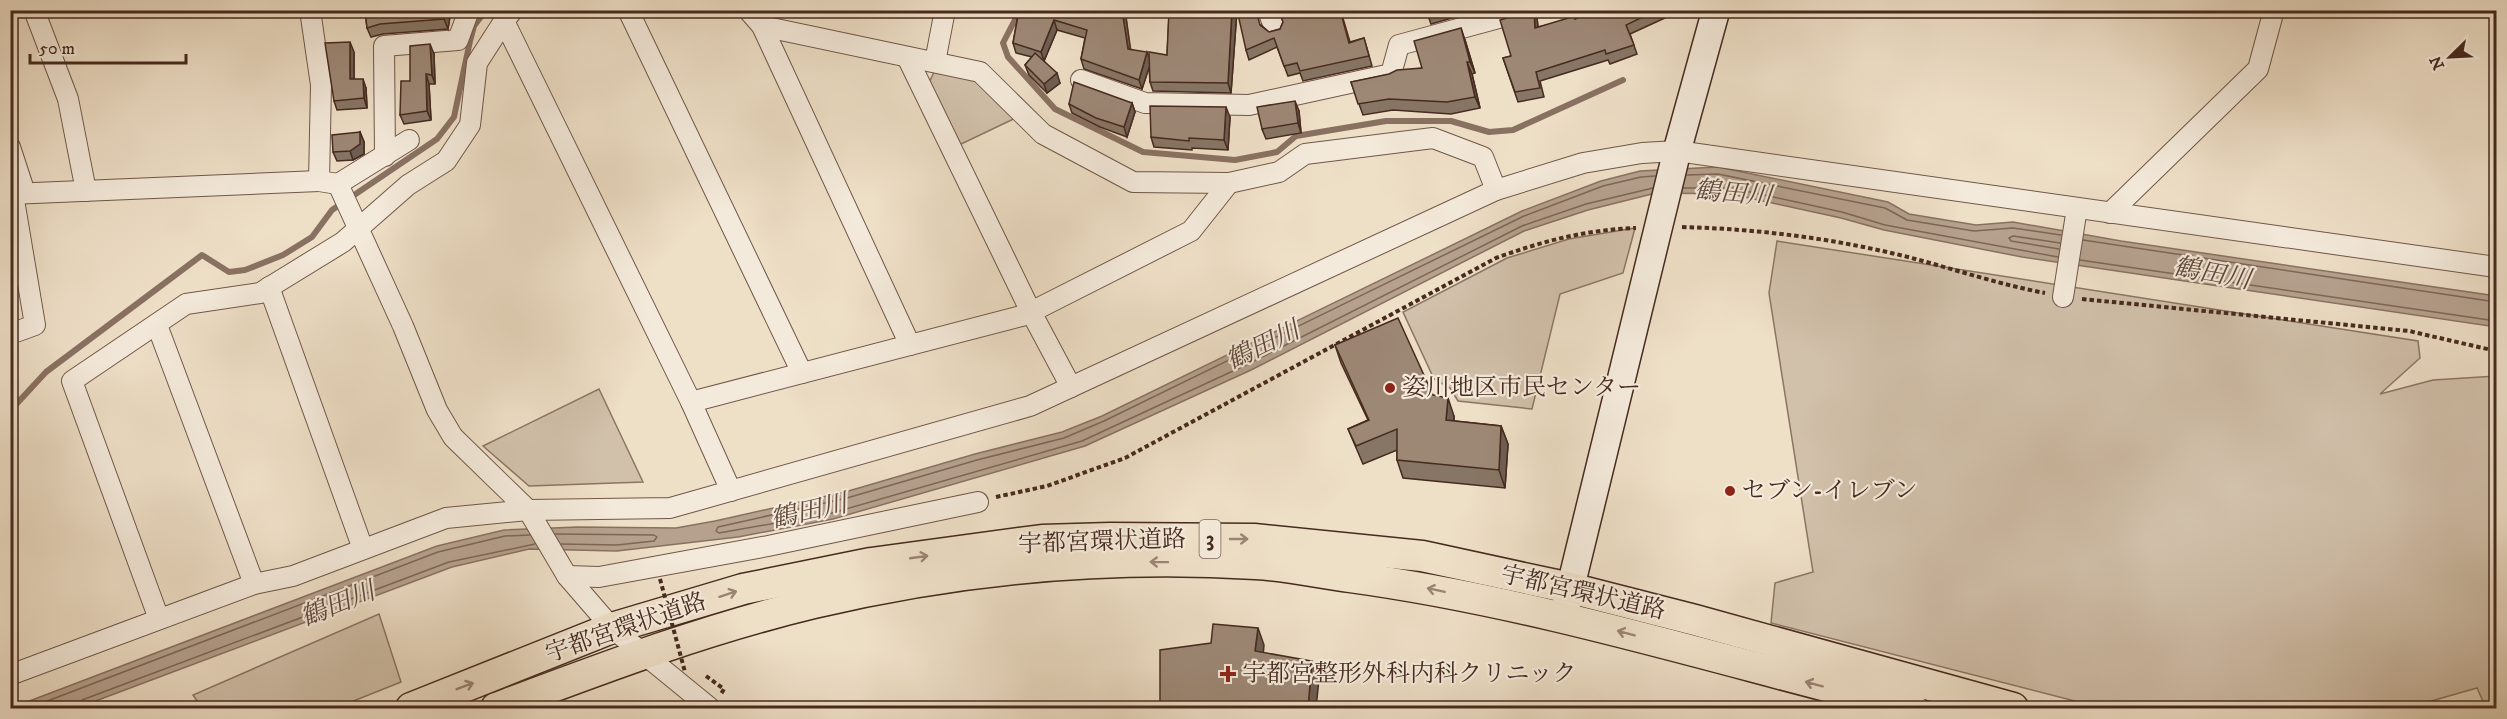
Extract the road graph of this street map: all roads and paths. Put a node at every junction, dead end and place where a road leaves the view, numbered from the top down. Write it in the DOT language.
graph roads {
  1 [pos="34,10"];
  2 [pos="310,10"];
  3 [pos="469,10"];
  4 [pos="628,10"];
  5 [pos="748,10"];
  6 [pos="945,10"];
  7 [pos="1268,10"];
  8 [pos="1528,10"];
  9 [pos="1716,10"];
  10 [pos="2274,10"];
  11 [pos="508,16"];
  12 [pos="762,26"];
  13 [pos="1275,30"];
  14 [pos="907,57"];
  15 [pos="935,63"];
  16 [pos="1081,80"];
  17 [pos="409,140"];
  18 [pos="10,147"];
  19 [pos="1677,151"];
  20 [pos="385,156"];
  21 [pos="328,182"];
  22 [pos="1228,183"];
  23 [pos="1496,190"];
  24 [pos="86,191"];
  25 [pos="16,194"];
  26 [pos="2110,213"];
  27 [pos="2076,215"];
  28 [pos="1658,226"];
  29 [pos="358,230"];
  30 [pos="2496,267"];
  31 [pos="268,288"];
  32 [pos="2064,290"];
  33 [pos="1031,312"];
  34 [pos="157,325"];
  35 [pos="10,334"];
  36 [pos="910,345"];
  37 [pos="802,373"];
  38 [pos="1071,387"];
  39 [pos="691,402"];
  40 [pos="730,491"];
  41 [pos="978,501"];
  42 [pos="528,510"];
  43 [pos="363,549"];
  44 [pos="567,576"];
  45 [pos="660,579"];
  46 [pos="254,584"];
  47 [pos="1566,603"];
  48 [pos="159,619"];
  49 [pos="612,628"];
  50 [pos="642,654"];
  51 [pos="685,672"];
  52 [pos="10,675"];
  53 [pos="411,708"];
  54 [pos="496,708"];
  55 [pos="710,708"];
  56 [pos="1911,708"];
  57 [pos="2013,708"];
  1 -- 24 [label="street"];
  2 -- 21 [label="street"];
  3 -- 20 [label="street"];
  4 -- 37 [label="street"];
  5 -- 12 [label="street"];
  6 -- 15 [label="street"];
  7 -- 13 [label="street"];
  8 -- 16 [label="street"];
  9 -- 19 [label="street"];
  10 -- 26 [label="street"];
  11 -- 29 [label="street"];
  11 -- 39 [label="street"];
  12 -- 14 [label="street"];
  12 -- 36 [label="street"];
  14 -- 15 [label="street"];
  14 -- 33 [label="street"];
  15 -- 22 [label="street"];
  17 -- 20 [label="street"];
  18 -- 25 [label="street"];
  19 -- 23 [label="street"];
  19 -- 27 [label="street"];
  19 -- 28 [label="street"];
  20 -- 21 [label="street"];
  21 -- 24 [label="street"];
  21 -- 29 [label="street"];
  22 -- 23 [label="street"];
  22 -- 33 [label="street"];
  23 -- 38 [label="street"];
  24 -- 25 [label="street"];
  25 -- 35 [label="street"];
  26 -- 27 [label="street"];
  26 -- 30 [label="street"];
  27 -- 32 [label="street"];
  28 -- 41 [label="path"];
  28 -- 47 [label="street"];
  29 -- 31 [label="street"];
  29 -- 42 [label="street"];
  31 -- 34 [label="street"];
  31 -- 43 [label="street"];
  33 -- 36 [label="street"];
  33 -- 38 [label="street"];
  34 -- 46 [label="street"];
  34 -- 48 [label="street"];
  36 -- 37 [label="street"];
  37 -- 39 [label="street"];
  38 -- 40 [label="street"];
  39 -- 40 [label="street"];
  40 -- 42 [label="street"];
  41 -- 44 [label="street"];
  42 -- 43 [label="street"];
  42 -- 44 [label="street"];
  43 -- 46 [label="street"];
  44 -- 49 [label="street"];
  45 -- 51 [label="path, bridge"];
  46 -- 48 [label="street"];
  49 -- 47 [label="main road, 宇都宮環状道路 / 3, one-way"];
  47 -- 50 [label="main road, 宇都宮環状道路 / 3, one-way"];
  56 -- 47 [label="main road, 宇都宮環状道路 / 3, one-way"];
  47 -- 57 [label="main road, 宇都宮環状道路 / 3"];
  48 -- 52 [label="street"];
  49 -- 50 [label="street"];
  53 -- 49 [label="main road, 宇都宮環状道路 / 3, one-way"];
  50 -- 54 [label="main road, 宇都宮環状道路 / 3"];
  50 -- 55 [label="street"];
}
